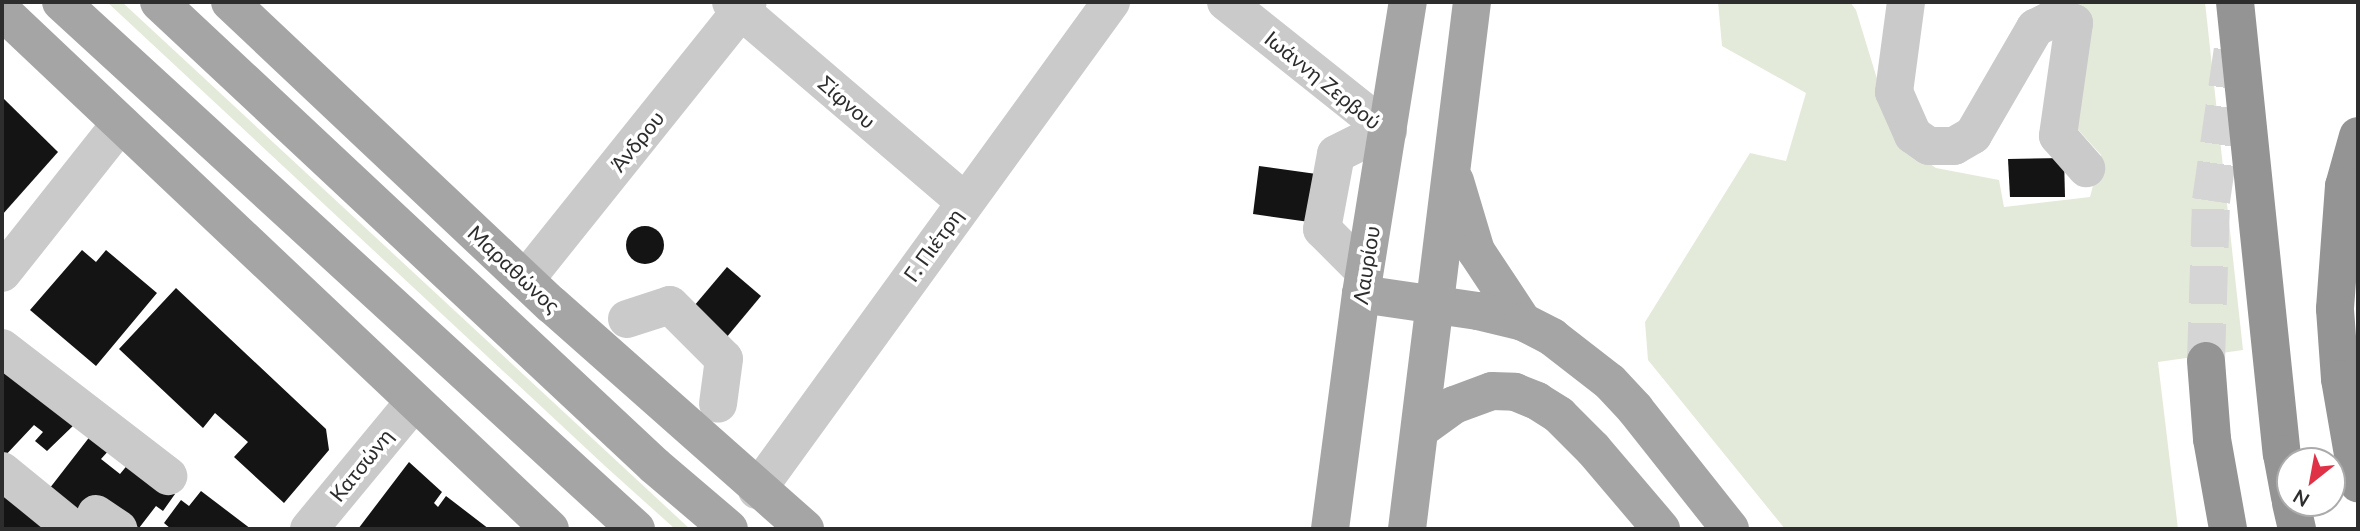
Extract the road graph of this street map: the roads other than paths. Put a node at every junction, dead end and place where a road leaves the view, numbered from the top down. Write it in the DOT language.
graph roads {
  1 [pos="61,2"];
  2 [pos="159,2"];
  3 [pos="230,2"];
  4 [pos="1111,2"];
  5 [pos="1226,2"];
  6 [pos="1408,2"];
  7 [pos="1472,2"];
  8 [pos="1906,2"];
  9 [pos="2235,2"];
  10 [pos="740,5"];
  11 [pos="2,11"];
  12 [pos="121,123"];
  13 [pos="1387,130"];
  14 [pos="2358,136"];
  15 [pos="1452,160"];
  16 [pos="2086,168"];
  17 [pos="964,201"];
  18 [pos="2,273"];
  19 [pos="525,280"];
  20 [pos="1363,282"];
  21 [pos="1433,302"];
  22 [pos="627,319"];
  23 [pos="1523,322"];
  24 [pos="2,348"];
  25 [pos="2206,361"];
  26 [pos="414,402"];
  27 [pos="718,404"];
  28 [pos="1421,429"];
  29 [pos="2284,447"];
  30 [pos="2,471"];
  31 [pos="168,476"];
  32 [pos="2358,483"];
  33 [pos="757,490"];
  34 [pos="94,523"];
  35 [pos="309,529"];
  36 [pos="550,529"];
  37 [pos="636,529"];
  38 [pos="729,529"];
  39 [pos="805,529"];
  40 [pos="1330,529"];
  41 [pos="1407,529"];
  42 [pos="1661,529"];
  43 [pos="1730,529"];
  44 [pos="2228,529"];
  1 -- 37 [label="main road"];
  2 -- 38 [label="main road"];
  3 -- 19 [label="main road, Μαραθώνος"];
  4 -- 17 [label="street, Γ. Πιέτρη"];
  5 -- 13 [label="street, Ιωάννη Ζερβού"];
  6 -- 13 [label="main road, Λαυρίου"];
  7 -- 15 [label="main road"];
  8 -- 16 [label="street"];
  9 -- 29 [label="highway"];
  10 -- 17 [label="street, Σίφνου"];
  10 -- 19 [label="street, Άνδρου"];
  11 -- 12 [label="main road"];
  12 -- 18 [label="street"];
  12 -- 26 [label="main road"];
  13 -- 20 [label="main road, Λαυρίου"];
  14 -- 32 [label="highway"];
  15 -- 21 [label="main road"];
  15 -- 23 [label="main road"];
  17 -- 33 [label="street, Γ. Πιέτρη"];
  19 -- 33 [label="main road, Μαραθώνος"];
  20 -- 21 [label="main road"];
  20 -- 40 [label="main road, Λαυρίου"];
  21 -- 23 [label="main road"];
  21 -- 28 [label="main road"];
  22 -- 27 [label="street"];
  23 -- 43 [label="main road"];
  24 -- 31 [label="street"];
  25 -- 44 [label="highway"];
  26 -- 35 [label="street, Κατσώνη"];
  26 -- 36 [label="main road"];
  28 -- 41 [label="main road"];
  28 -- 42 [label="main road"];
  30 -- 34 [label="street"];
  33 -- 39 [label="main road, Μαραθώνος"];
}
